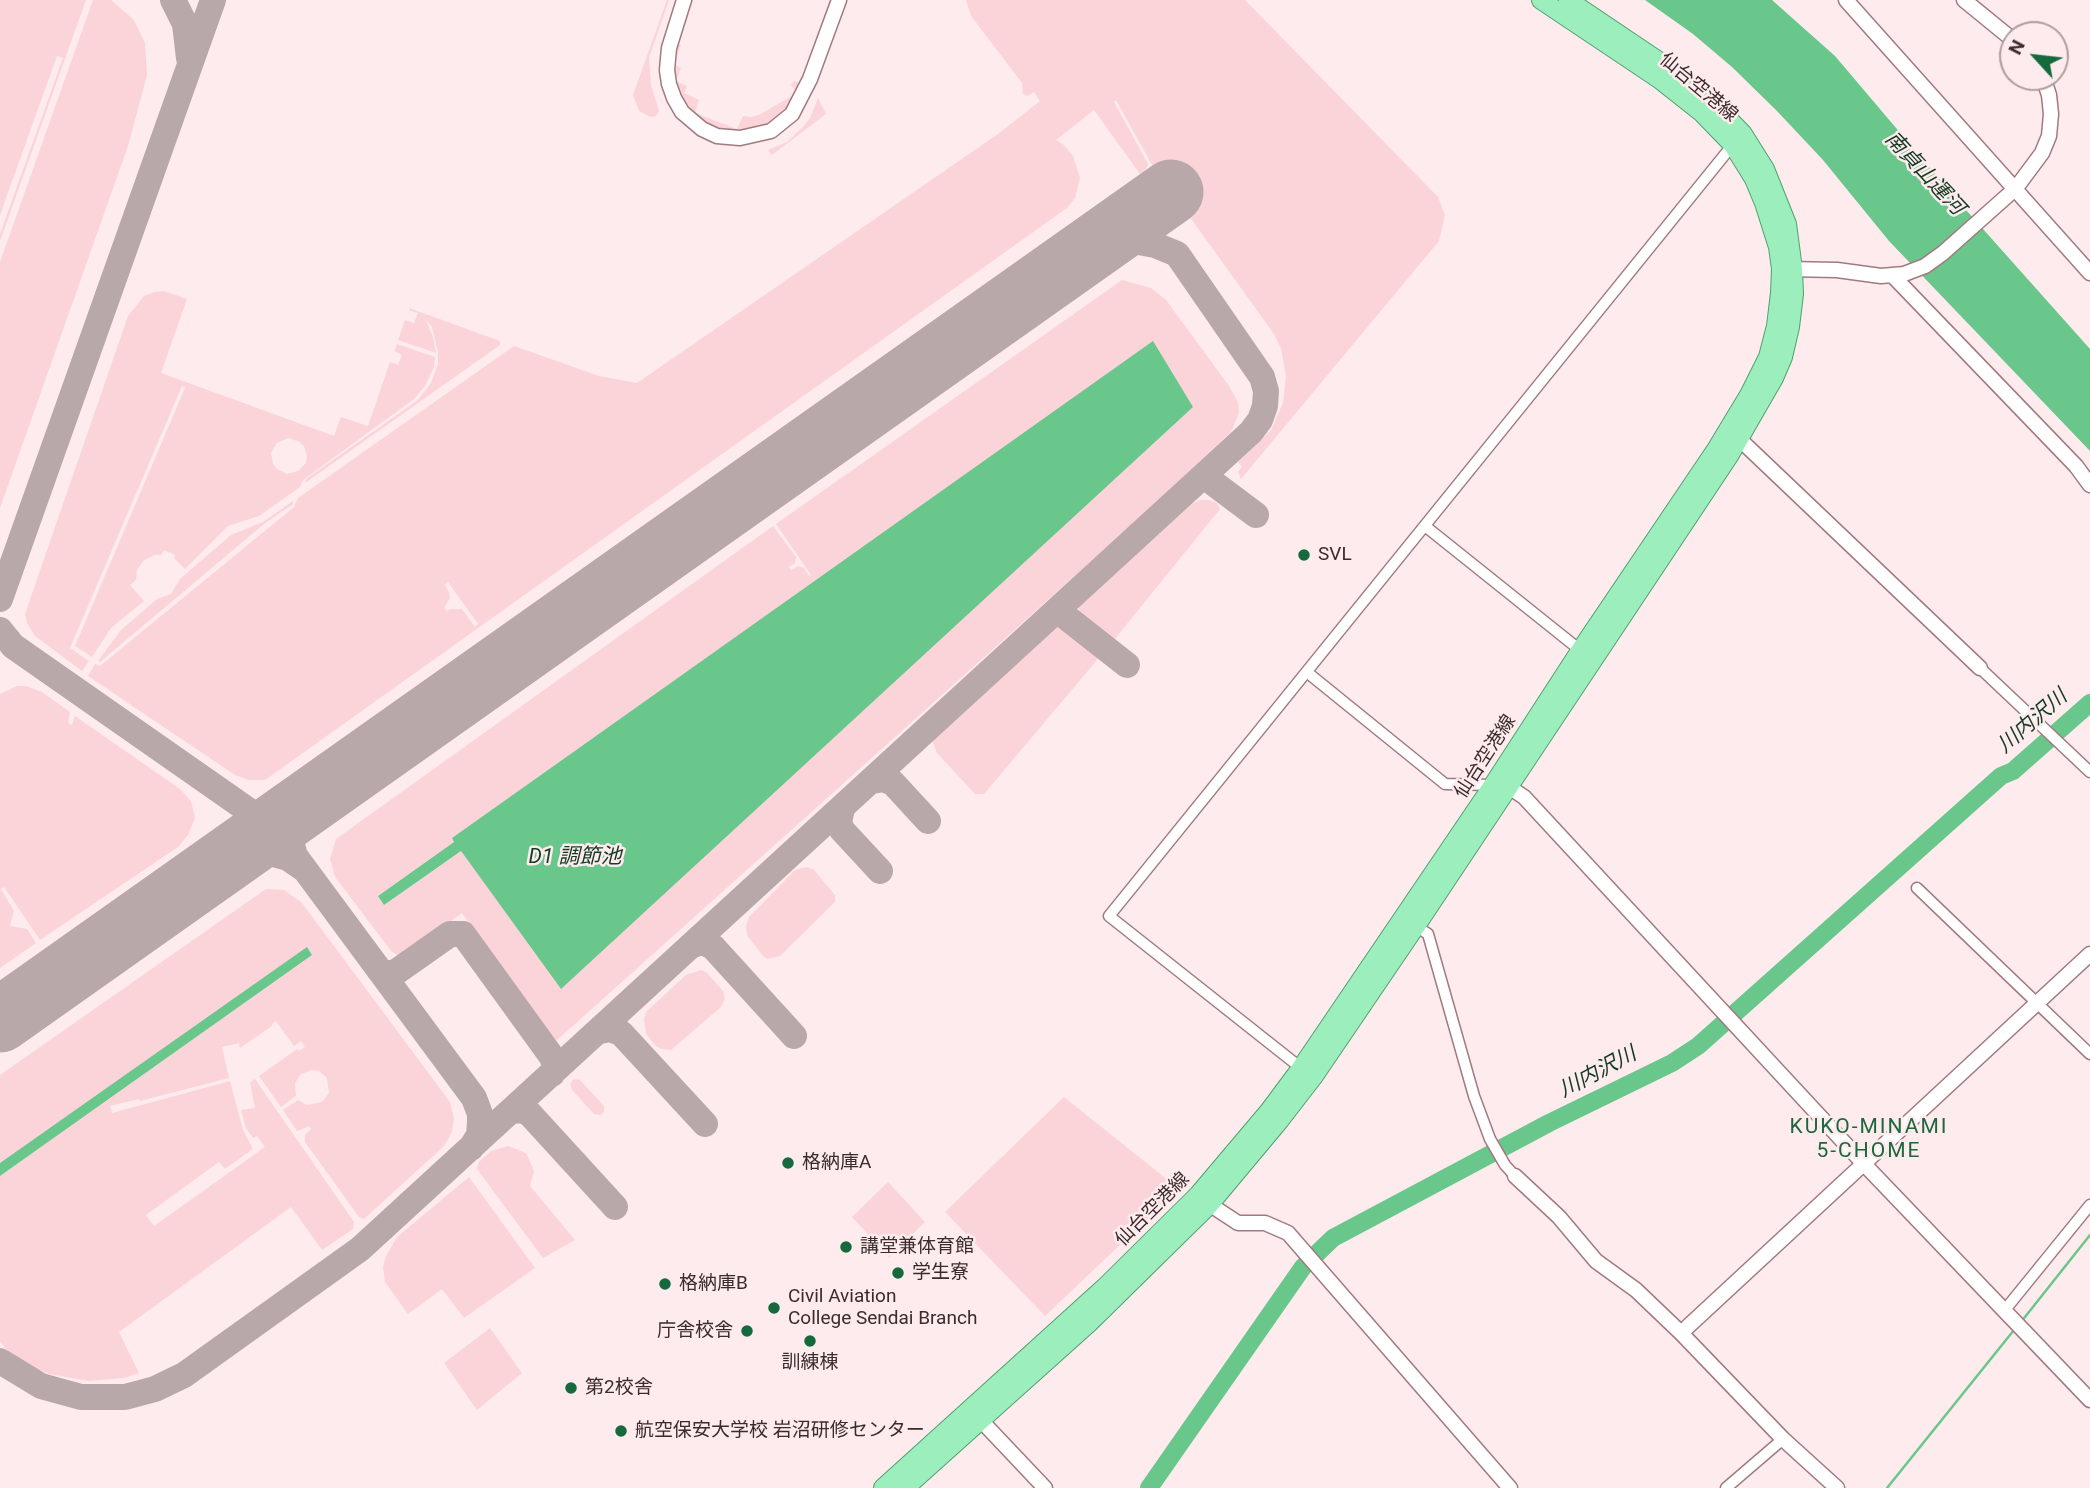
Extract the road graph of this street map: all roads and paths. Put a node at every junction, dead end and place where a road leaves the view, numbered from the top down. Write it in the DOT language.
graph roads {
  1 [pos="684,0"];
  2 [pos="839,0"];
  3 [pos="1541,0"];
  4 [pos="1568,0"];
  5 [pos="1846,0"];
  6 [pos="1974,3"];
  7 [pos="1999,27"];
  8 [pos="2048,91"];
  9 [pos="1738,139"];
  10 [pos="2016,188"];
  11 [pos="1787,269"];
  12 [pos="2090,272"];
  13 [pos="1898,275"];
  14 [pos="1734,435"];
  15 [pos="2090,485"];
  16 [pos="1426,526"];
  17 [pos="1586,655"];
  18 [pos="1980,668"];
  19 [pos="1308,673"];
  20 [pos="2090,772"];
  21 [pos="1501,786"];
  22 [pos="1917,888"];
  23 [pos="1409,922"];
  24 [pos="2090,954"];
  25 [pos="2036,1003"];
  26 [pos="2090,1054"];
  27 [pos="1301,1068"];
  28 [pos="1864,1164"];
  29 [pos="1510,1171"];
  30 [pos="1203,1200"];
  31 [pos="2090,1205"];
  32 [pos="2007,1314"];
  33 [pos="1681,1333"];
  34 [pos="2090,1401"];
  35 [pos="976,1415"];
  36 [pos="1783,1439"];
  37 [pos="883,1488"];
  38 [pos="905,1488"];
  39 [pos="1045,1488"];
  40 [pos="1510,1488"];
  41 [pos="1726,1488"];
  42 [pos="1837,1488"];
  1 -- 2 [label="street"];
  3 -- 9 [label="main road, 仙台空港線"];
  4 -- 9 [label="main road, 仙台空港線"];
  5 -- 10 [label="street"];
  6 -- 7 [label="street"];
  8 -- 10 [label="street"];
  9 -- 11 [label="main road, 仙台空港線"];
  9 -- 16 [label="street"];
  10 -- 12 [label="street"];
  10 -- 13 [label="street"];
  11 -- 13 [label="street"];
  11 -- 14 [label="main road, 仙台空港線"];
  13 -- 15 [label="street"];
  14 -- 17 [label="main road, 仙台空港線"];
  14 -- 18 [label="street"];
  16 -- 17 [label="street"];
  16 -- 19 [label="street"];
  17 -- 21 [label="main road, 仙台空港線"];
  18 -- 20 [label="street"];
  19 -- 21 [label="street"];
  19 -- 27 [label="street"];
  21 -- 23 [label="main road, 仙台空港線"];
  21 -- 28 [label="street"];
  22 -- 25 [label="street"];
  23 -- 27 [label="main road, 仙台空港線"];
  23 -- 29 [label="street"];
  23 -- 30 [label="main road, 仙台空港線"];
  24 -- 25 [label="street"];
  25 -- 26 [label="street"];
  25 -- 28 [label="street"];
  27 -- 30 [label="main road, 仙台空港線"];
  28 -- 32 [label="street"];
  28 -- 33 [label="street"];
  29 -- 33 [label="street"];
  30 -- 35 [label="main road, 仙台空港線"];
  30 -- 40 [label="street"];
  31 -- 32 [label="street"];
  32 -- 34 [label="street"];
  33 -- 36 [label="street"];
  35 -- 37 [label="main road, 仙台空港線"];
  35 -- 38 [label="main road, 仙台空港線"];
  35 -- 39 [label="street"];
  36 -- 41 [label="street"];
  36 -- 42 [label="street"];
}
